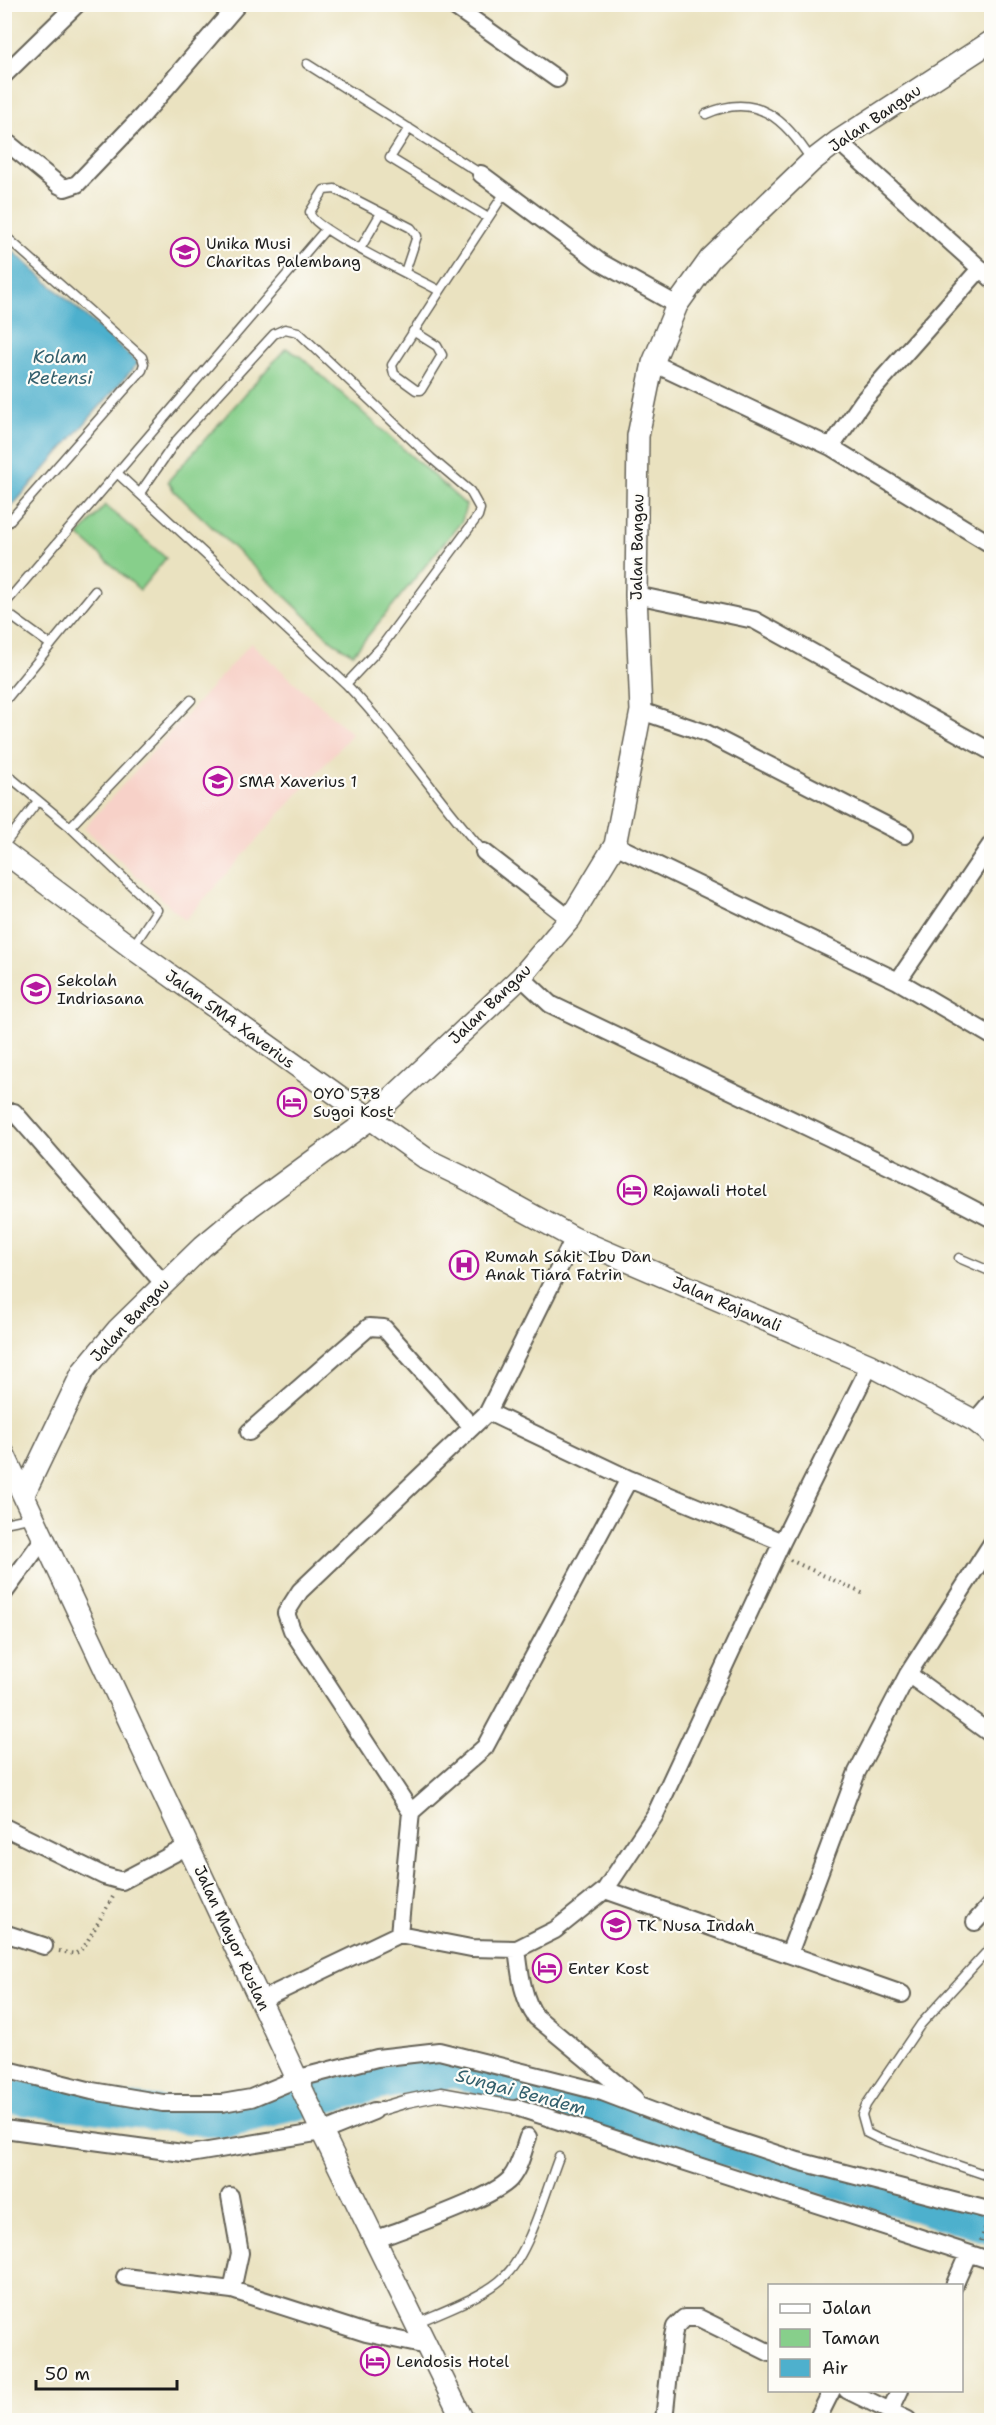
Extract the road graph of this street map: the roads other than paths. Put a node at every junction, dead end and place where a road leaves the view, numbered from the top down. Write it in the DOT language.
graph roads {
  1 [pos="77,4"];
  2 [pos="238,4"];
  3 [pos="451,4"];
  4 [pos="992,41"];
  5 [pos="307,64"];
  6 [pos="4,75"];
  7 [pos="557,79"];
  8 [pos="706,114"];
  9 [pos="409,128"];
  10 [pos="4,140"];
  11 [pos="838,141"];
  12 [pos="812,161"];
  13 [pos="481,174"];
  14 [pos="506,191"];
  15 [pos="381,213"];
  16 [pos="488,218"];
  17 [pos="326,229"];
  18 [pos="4,235"];
  19 [pos="360,249"];
  20 [pos="405,272"];
  21 [pos="985,274"];
  22 [pos="440,291"];
  23 [pos="677,305"];
  24 [pos="413,331"];
  25 [pos="653,363"];
  26 [pos="831,447"];
  27 [pos="117,474"];
  28 [pos="140,493"];
  29 [pos="4,527"];
  30 [pos="992,545"];
  31 [pos="95,591"];
  32 [pos="636,595"];
  33 [pos="4,605"];
  34 [pos="4,611"];
  35 [pos="51,645"];
  36 [pos="346,684"];
  37 [pos="191,700"];
  38 [pos="4,702"];
  39 [pos="641,711"];
  40 [pos="992,752"];
  41 [pos="4,772"];
  42 [pos="38,801"];
  43 [pos="70,827"];
  44 [pos="905,835"];
  45 [pos="992,843"];
  46 [pos="615,844"];
  47 [pos="4,845"];
  48 [pos="4,852"];
  49 [pos="484,852"];
  50 [pos="570,919"];
  51 [pos="132,948"];
  52 [pos="521,977"];
  53 [pos="898,981"];
  54 [pos="992,1036"];
  55 [pos="14,1112"];
  56 [pos="373,1117"];
  57 [pos="461,1176"];
  58 [pos="992,1219"];
  59 [pos="574,1238"];
  60 [pos="959,1258"];
  61 [pos="992,1272"];
  62 [pos="164,1282"];
  63 [pos="870,1365"];
  64 [pos="992,1401"];
  65 [pos="488,1412"];
  66 [pos="975,1420"];
  67 [pos="472,1427"];
  68 [pos="249,1432"];
  69 [pos="992,1434"];
  70 [pos="4,1454"];
  71 [pos="629,1479"];
  72 [pos="24,1494"];
  73 [pos="34,1517"];
  74 [pos="4,1523"];
  75 [pos="44,1538"];
  76 [pos="992,1544"];
  77 [pos="780,1548"];
  78 [pos="4,1593"];
  79 [pos="908,1674"];
  80 [pos="992,1735"];
  81 [pos="411,1812"];
  82 [pos="4,1827"];
  83 [pos="188,1846"];
  84 [pos="605,1890"];
  85 [pos="992,1903"];
  86 [pos="975,1922"];
  87 [pos="4,1933"];
  88 [pos="399,1934"];
  89 [pos="44,1946"];
  90 [pos="992,1946"];
  91 [pos="517,1949"];
  92 [pos="789,1954"];
  93 [pos="902,1994"];
  94 [pos="261,2000"];
  95 [pos="4,2069"];
  96 [pos="300,2082"];
  97 [pos="645,2106"];
  98 [pos="519,2108"];
  99 [pos="374,2111"];
  100 [pos="4,2129"];
  101 [pos="322,2130"];
  102 [pos="528,2137"];
  103 [pos="559,2157"];
  104 [pos="992,2177"];
  105 [pos="230,2196"];
  106 [pos="989,2216"];
  107 [pos="375,2240"];
  108 [pos="973,2252"];
  109 [pos="992,2261"];
  110 [pos="125,2277"];
  111 [pos="955,2284"];
  112 [pos="232,2290"];
  113 [pos="416,2323"];
  114 [pos="427,2346"];
  115 [pos="768,2352"];
  116 [pos="832,2392"];
  117 [pos="849,2392"];
  118 [pos="900,2392"];
  119 [pos="890,2411"];
  120 [pos="463,2421"];
  121 [pos="664,2421"];
  122 [pos="818,2421"];
  123 [pos="908,2421"];
  1 -- 6 [label="street"];
  2 -- 10 [label="street"];
  3 -- 7 [label="street"];
  4 -- 11 [label="street, Jalan Bangau"];
  5 -- 9 [label="lane"];
  8 -- 12 [label="lane"];
  9 -- 13 [label="lane"];
  9 -- 16 [label="lane"];
  11 -- 12 [label="street, Jalan Bangau"];
  11 -- 21 [label="street"];
  12 -- 23 [label="street, Jalan Bangau"];
  13 -- 14 [label="street"];
  14 -- 16 [label="lane"];
  14 -- 23 [label="street"];
  15 -- 17 [label="lane"];
  15 -- 19 [label="lane"];
  15 -- 20 [label="lane"];
  16 -- 22 [label="lane"];
  17 -- 19 [label="lane"];
  17 -- 27 [label="lane"];
  18 -- 29 [label="lane"];
  19 -- 20 [label="lane"];
  20 -- 22 [label="lane"];
  21 -- 26 [label="street"];
  22 -- 24 [label="lane"];
  23 -- 25 [label="street, Jalan Bangau"];
  24 -- 24 [label="lane"];
  25 -- 26 [label="street"];
  25 -- 32 [label="street, Jalan Bangau"];
  26 -- 30 [label="street"];
  27 -- 28 [label="lane"];
  27 -- 33 [label="lane"];
  28 -- 36 [label="lane"];
  28 -- 36 [label="lane"];
  31 -- 35 [label="lane"];
  32 -- 39 [label="street, Jalan Bangau"];
  32 -- 40 [label="street"];
  34 -- 35 [label="lane"];
  35 -- 38 [label="lane"];
  36 -- 49 [label="lane"];
  37 -- 43 [label="lane"];
  39 -- 44 [label="street"];
  39 -- 46 [label="street, Jalan Bangau"];
  41 -- 42 [label="lane"];
  42 -- 43 [label="lane"];
  42 -- 47 [label="lane"];
  43 -- 51 [label="lane"];
  45 -- 53 [label="street"];
  46 -- 50 [label="street, Jalan Bangau"];
  46 -- 53 [label="street"];
  48 -- 51 [label="street, Jalan SMA Xaverius"];
  49 -- 50 [label="street"];
  50 -- 52 [label="street, Jalan Bangau"];
  51 -- 56 [label="street, Jalan SMA Xaverius"];
  52 -- 56 [label="street, Jalan Bangau"];
  52 -- 58 [label="street"];
  53 -- 54 [label="street"];
  55 -- 62 [label="street"];
  56 -- 57 [label="street, Jalan SMA Xaverius"];
  56 -- 62 [label="street, Jalan Bangau"];
  57 -- 59 [label="street, Jalan Rajawali"];
  59 -- 63 [label="street, Jalan Rajawali"];
  59 -- 65 [label="street"];
  60 -- 61 [label="lane"];
  62 -- 72 [label="street, Jalan Bangau"];
  63 -- 66 [label="street, Jalan Rajawali"];
  63 -- 77 [label="street"];
  64 -- 66 [label="street"];
  65 -- 67 [label="street"];
  65 -- 71 [label="street"];
  66 -- 69 [label="street, Jalan Rajawali"];
  67 -- 68 [label="street"];
  67 -- 81 [label="street"];
  70 -- 72 [label="street, Jalan Mayor Ruslan"];
  71 -- 77 [label="street"];
  71 -- 81 [label="street"];
  72 -- 73 [label="street, Jalan Mayor Ruslan"];
  73 -- 74 [label="lane"];
  73 -- 75 [label="street, Jalan Mayor Ruslan"];
  75 -- 78 [label="street"];
  75 -- 83 [label="street, Jalan Mayor Ruslan"];
  76 -- 79 [label="street"];
  77 -- 84 [label="street"];
  79 -- 80 [label="street"];
  79 -- 92 [label="street"];
  81 -- 88 [label="street"];
  82 -- 83 [label="street"];
  83 -- 94 [label="street, Jalan Mayor Ruslan"];
  84 -- 91 [label="street"];
  84 -- 92 [label="street"];
  85 -- 86 [label="street"];
  87 -- 89 [label="street"];
  88 -- 91 [label="street"];
  88 -- 94 [label="street"];
  90 -- 104 [label="lane"];
  91 -- 97 [label="street"];
  92 -- 93 [label="street"];
  94 -- 96 [label="street, Jalan Mayor Ruslan"];
  95 -- 96 [label="street"];
  96 -- 97 [label="street"];
  96 -- 101 [label="street, Jalan Mayor Ruslan"];
  97 -- 106 [label="street"];
  98 -- 99 [label="street"];
  98 -- 108 [label="street"];
  99 -- 101 [label="street"];
  100 -- 101 [label="street"];
  101 -- 107 [label="street, Jalan Mayor Ruslan"];
  102 -- 107 [label="street"];
  103 -- 113 [label="lane"];
  105 -- 112 [label="street"];
  107 -- 113 [label="street, Jalan Mayor Ruslan"];
  108 -- 109 [label="street"];
  108 -- 111 [label="street"];
  110 -- 112 [label="street"];
  112 -- 114 [label="street"];
  113 -- 114 [label="street, Jalan Mayor Ruslan"];
  114 -- 120 [label="street, Jalan Mayor Ruslan"];
  115 -- 121 [label="street"];
  116 -- 122 [label="street"];
  117 -- 119 [label="street"];
  118 -- 119 [label="street"];
  119 -- 123 [label="street"];
}
